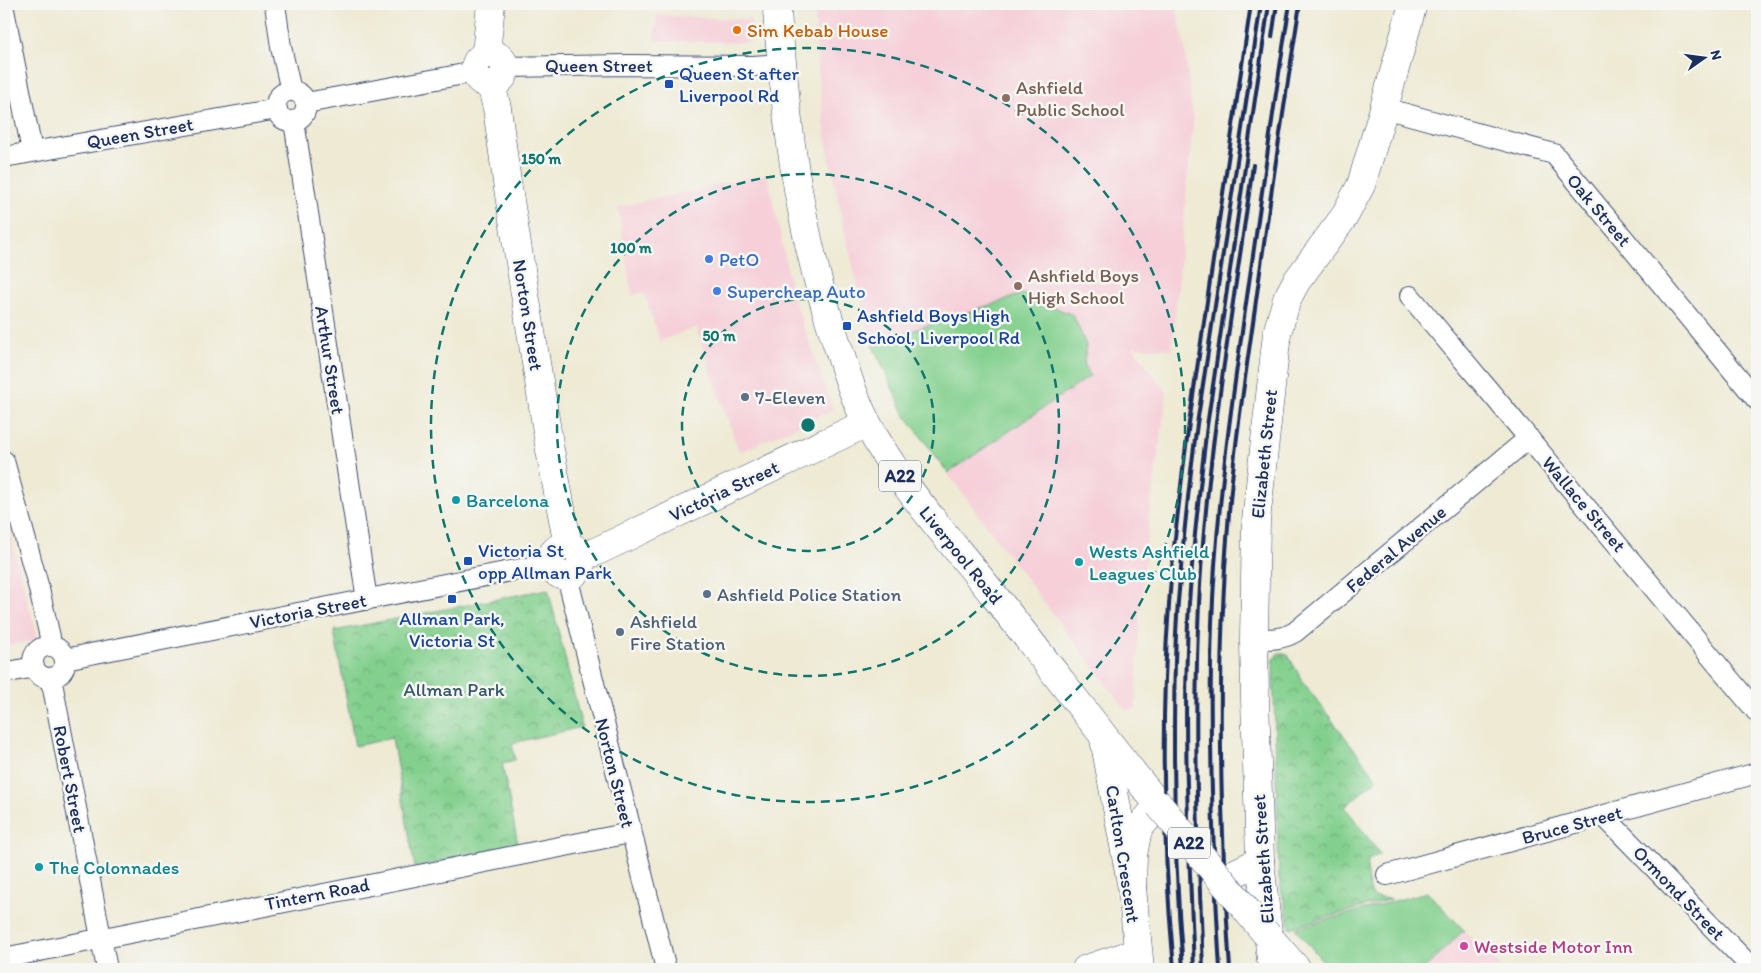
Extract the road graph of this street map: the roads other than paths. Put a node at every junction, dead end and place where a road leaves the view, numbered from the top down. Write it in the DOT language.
graph roads {
  1 [pos="275,4"];
  2 [pos="490,4"];
  3 [pos="777,4"];
  4 [pos="1413,4"];
  5 [pos="4,10"];
  6 [pos="782,64"];
  7 [pos="489,69"];
  8 [pos="291,90"];
  9 [pos="306,103"];
  10 [pos="1384,108"];
  11 [pos="277,109"];
  12 [pos="294,121"];
  13 [pos="32,151"];
  14 [pos="4,157"];
  15 [pos="1410,296"];
  16 [pos="1757,400"];
  17 [pos="867,424"];
  18 [pos="1529,438"];
  19 [pos="4,461"];
  20 [pos="566,561"];
  21 [pos="367,600"];
  22 [pos="1254,639"];
  23 [pos="49,646"];
  24 [pos="65,659"];
  25 [pos="4,673"];
  26 [pos="42,673"];
  27 [pos="1757,712"];
  28 [pos="1104,739"];
  29 [pos="1757,773"];
  30 [pos="1159,805"];
  31 [pos="1604,816"];
  32 [pos="630,833"];
  33 [pos="1260,861"];
  34 [pos="1227,876"];
  35 [pos="1387,876"];
  36 [pos="1132,888"];
  37 [pos="1268,936"];
  38 [pos="101,938"];
  39 [pos="4,958"];
  40 [pos="1139,961"];
  41 [pos="107,969"];
  42 [pos="666,969"];
  43 [pos="1086,969"];
  44 [pos="1272,969"];
  45 [pos="1297,969"];
  46 [pos="1753,969"];
  1 -- 8 [label="street"];
  2 -- 7 [label="main road, Norton Street"];
  3 -- 6 [label="main road, Liverpool Road / A22"];
  4 -- 10 [label="main road, Elizabeth Street"];
  5 -- 13 [label="street"];
  6 -- 7 [label="street, Queen Street"];
  6 -- 17 [label="main road, Liverpool Road / A22"];
  7 -- 9 [label="street, Queen Street"];
  7 -- 20 [label="main road, Norton Street"];
  8 -- 9 [label="street"];
  8 -- 11 [label="street"];
  9 -- 12 [label="street"];
  10 -- 16 [label="street, Oak Street"];
  10 -- 22 [label="main road, Elizabeth Street"];
  11 -- 12 [label="street"];
  11 -- 13 [label="street, Queen Street"];
  12 -- 21 [label="street, Arthur Street"];
  13 -- 14 [label="street, Queen Street"];
  15 -- 18 [label="street, Wallace Street"];
  17 -- 20 [label="main road, Victoria Street"];
  17 -- 28 [label="main road, Liverpool Road / A22"];
  18 -- 22 [label="street, Federal Avenue"];
  18 -- 27 [label="street, Wallace Street"];
  19 -- 23 [label="street"];
  20 -- 21 [label="street, Victoria Street"];
  20 -- 32 [label="street, Norton Street"];
  21 -- 24 [label="street, Victoria Street"];
  22 -- 33 [label="main road, Elizabeth Street"];
  23 -- 24 [label="street"];
  23 -- 26 [label="street"];
  24 -- 26 [label="street"];
  25 -- 26 [label="street"];
  26 -- 38 [label="street, Robert Street"];
  28 -- 30 [label="main road, Liverpool Road / A22"];
  28 -- 36 [label="main road, Carlton Crescent"];
  29 -- 31 [label="street, Bruce Street"];
  30 -- 34 [label="main road, Liverpool Road / A22, bridge"];
  30 -- 36 [label="main road"];
  31 -- 35 [label="street, Bruce Street"];
  31 -- 46 [label="street, Ormond Street"];
  32 -- 38 [label="street, Tintern Road"];
  32 -- 42 [label="street, Norton Street"];
  33 -- 34 [label="main road"];
  33 -- 37 [label="main road, Elizabeth Street"];
  34 -- 37 [label="main road, Liverpool Road / A22, bridge"];
  36 -- 40 [label="main road, Carlton Crescent"];
  37 -- 44 [label="main road, Elizabeth Street"];
  37 -- 45 [label="main road, Liverpool Road / A22"];
  38 -- 39 [label="street, Tintern Road"];
  38 -- 41 [label="street, Robert Street"];
  40 -- 43 [label="main road"];
}
